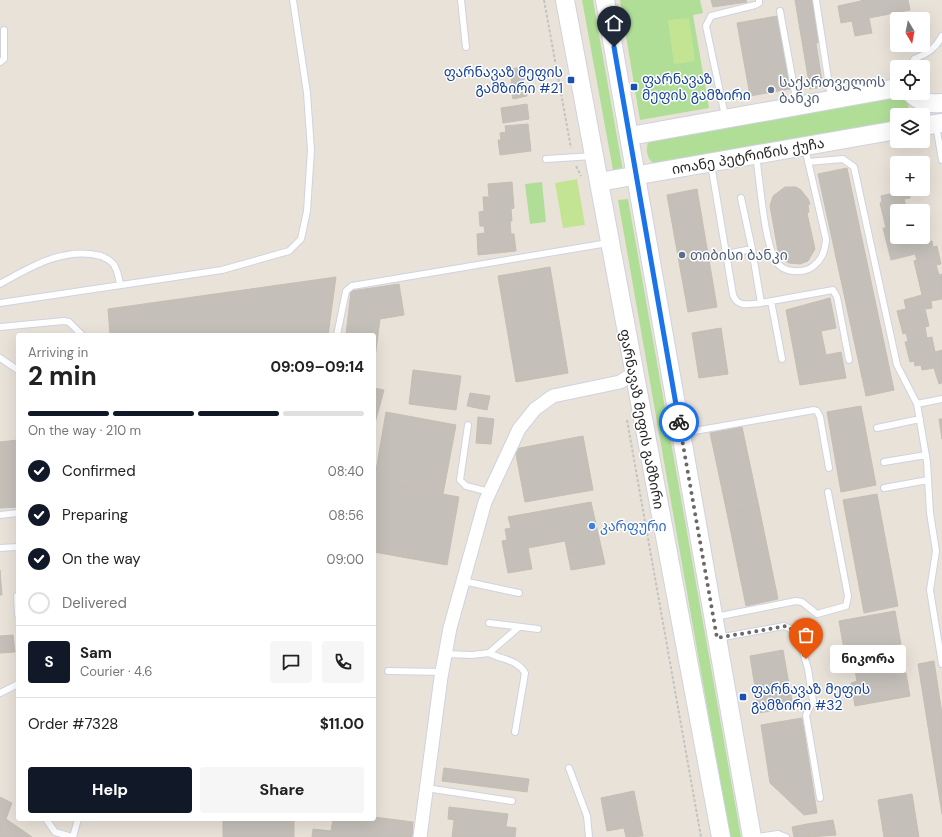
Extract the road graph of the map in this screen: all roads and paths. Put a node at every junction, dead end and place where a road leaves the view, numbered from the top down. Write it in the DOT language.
graph roads {
  1 [pos="293,0"];
  2 [pos="461,0"];
  3 [pos="544,0"];
  4 [pos="565,0"];
  5 [pos="605,0"];
  6 [pos="759,0"];
  7 [pos="816,0"];
  8 [pos="780,11"];
  9 [pos="4,30"];
  10 [pos="942,36"];
  11 [pos="466,47"];
  12 [pos="914,60"];
  13 [pos="0,62"];
  14 [pos="890,89"];
  15 [pos="831,100"];
  16 [pos="922,100"];
  17 [pos="942,102"];
  18 [pos="797,106"];
  19 [pos="725,118"];
  20 [pos="934,124"];
  21 [pos="890,132"];
  22 [pos="630,136"];
  23 [pos="806,154"];
  24 [pos="756,155"];
  25 [pos="594,156"];
  26 [pos="573,158"];
  27 [pos="546,159"];
  28 [pos="942,160"];
  29 [pos="711,163"];
  30 [pos="636,176"];
  31 [pos="591,182"];
  32 [pos="741,198"];
  33 [pos="609,242"];
  34 [pos="752,249"];
  35 [pos="726,254"];
  36 [pos="0,284"];
  37 [pos="120,284"];
  38 [pos="771,301"];
  39 [pos="761,302"];
  40 [pos="0,303"];
  41 [pos="0,327"];
  42 [pos="80,333"];
  43 [pos="337,333"];
  44 [pos="0,358"];
  45 [pos="782,359"];
  46 [pos="849,360"];
  47 [pos="16,369"];
  48 [pos="634,373"];
  49 [pos="942,399"];
  50 [pos="917,404"];
  51 [pos="626,414"];
  52 [pos="920,419"];
  53 [pos="468,425"];
  54 [pos="877,428"];
  55 [pos="681,433"];
  56 [pos="926,455"];
  57 [pos="884,462"];
  58 [pos="829,468"];
  59 [pos="928,480"];
  60 [pos="884,488"];
  61 [pos="490,492"];
  62 [pos="828,492"];
  63 [pos="16,513"];
  64 [pos="0,515"];
  65 [pos="16,547"];
  66 [pos="0,548"];
  67 [pos="463,581"];
  68 [pos="519,593"];
  69 [pos="713,618"];
  70 [pos="489,623"];
  71 [pos="519,627"];
  72 [pos="538,629"];
  73 [pos="717,638"];
  74 [pos="489,653"];
  75 [pos="445,654"];
  76 [pos="942,664"];
  77 [pos="388,671"];
  78 [pos="442,672"];
  79 [pos="16,685"];
  80 [pos="0,693"];
  81 [pos="515,732"];
  82 [pos="569,768"];
  83 [pos="426,788"];
  84 [pos="820,798"];
  85 [pos="512,801"];
  86 [pos="47,821"];
  87 [pos="77,821"];
  88 [pos="72,837"];
  89 [pos="420,837"];
  90 [pos="589,837"];
  91 [pos="701,837"];
  92 [pos="721,837"];
  93 [pos="752,837"];
  94 [pos="758,837"];
  95 [pos="786,837"];
  1 -- 37 [label="lane"];
  2 -- 11 [label="lane"];
  3 -- 26 [label="path"];
  4 -- 25 [label="main road, ფარნავაზ მეფის გამზირი"];
  5 -- 22 [label="main road"];
  6 -- 19 [label="lane"];
  7 -- 15 [label="lane"];
  8 -- 18 [label="lane"];
  9 -- 13 [label="lane"];
  10 -- 12 [label="lane"];
  14 -- 15 [label="main road"];
  15 -- 18 [label="main road"];
  16 -- 17 [label="main road"];
  18 -- 19 [label="main road"];
  19 -- 22 [label="main road"];
  20 -- 28 [label="lane"];
  21 -- 23 [label="main road, იოანე პეტრიწის ქუჩა"];
  22 -- 30 [label="main road"];
  23 -- 24 [label="main road, იოანე პეტრიწის ქუჩა"];
  23 -- 24 [label="lane"];
  23 -- 50 [label="lane"];
  24 -- 29 [label="main road, იოანე პეტრიწის ქუჩა"];
  25 -- 26 [label="lane"];
  25 -- 31 [label="main road, ფარნავაზ მეფის გამზირი"];
  26 -- 27 [label="lane"];
  26 -- 31 [label="path"];
  29 -- 30 [label="main road, იოანე პეტრიწის ქუჩა"];
  29 -- 35 [label="lane"];
  30 -- 31 [label="main road, იოანე პეტრიწის ქუჩა"];
  30 -- 55 [label="main road"];
  31 -- 33 [label="main road, ფარნავაზ მეფის გამზირი"];
  32 -- 34 [label="lane"];
  33 -- 43 [label="lane"];
  33 -- 48 [label="main road, ფარნავაზ მეფის გამზირი"];
  34 -- 35 [label="lane"];
  34 -- 39 [label="lane"];
  35 -- 39 [label="lane"];
  36 -- 37 [label="lane"];
  37 -- 40 [label="lane"];
  38 -- 39 [label="lane"];
  38 -- 45 [label="lane"];
  38 -- 46 [label="lane"];
  41 -- 42 [label="lane"];
  44 -- 47 [label="lane"];
  48 -- 61 [label="street"];
  48 -- 92 [label="main road, ფარნავაზ მეფის გამზირი"];
  49 -- 50 [label="lane"];
  50 -- 52 [label="lane"];
  51 -- 91 [label="path"];
  52 -- 54 [label="lane"];
  52 -- 56 [label="lane"];
  53 -- 61 [label="lane"];
  55 -- 58 [label="lane"];
  55 -- 69 [label="main road"];
  56 -- 57 [label="lane"];
  56 -- 59 [label="lane"];
  59 -- 60 [label="lane"];
  59 -- 76 [label="lane"];
  61 -- 67 [label="street"];
  62 -- 69 [label="lane"];
  63 -- 64 [label="lane"];
  65 -- 66 [label="lane"];
  67 -- 68 [label="lane"];
  67 -- 75 [label="street"];
  69 -- 73 [label="main road"];
  70 -- 71 [label="lane"];
  71 -- 72 [label="lane"];
  71 -- 74 [label="lane"];
  73 -- 84 [label="lane"];
  73 -- 93 [label="main road"];
  74 -- 75 [label="lane"];
  74 -- 81 [label="lane"];
  75 -- 78 [label="street"];
  77 -- 78 [label="lane"];
  78 -- 83 [label="street"];
  79 -- 80 [label="lane"];
  82 -- 90 [label="lane"];
  83 -- 85 [label="lane"];
  83 -- 89 [label="street"];
  86 -- 88 [label="lane"];
  87 -- 88 [label="lane"];
  94 -- 95 [label="lane"];
}
